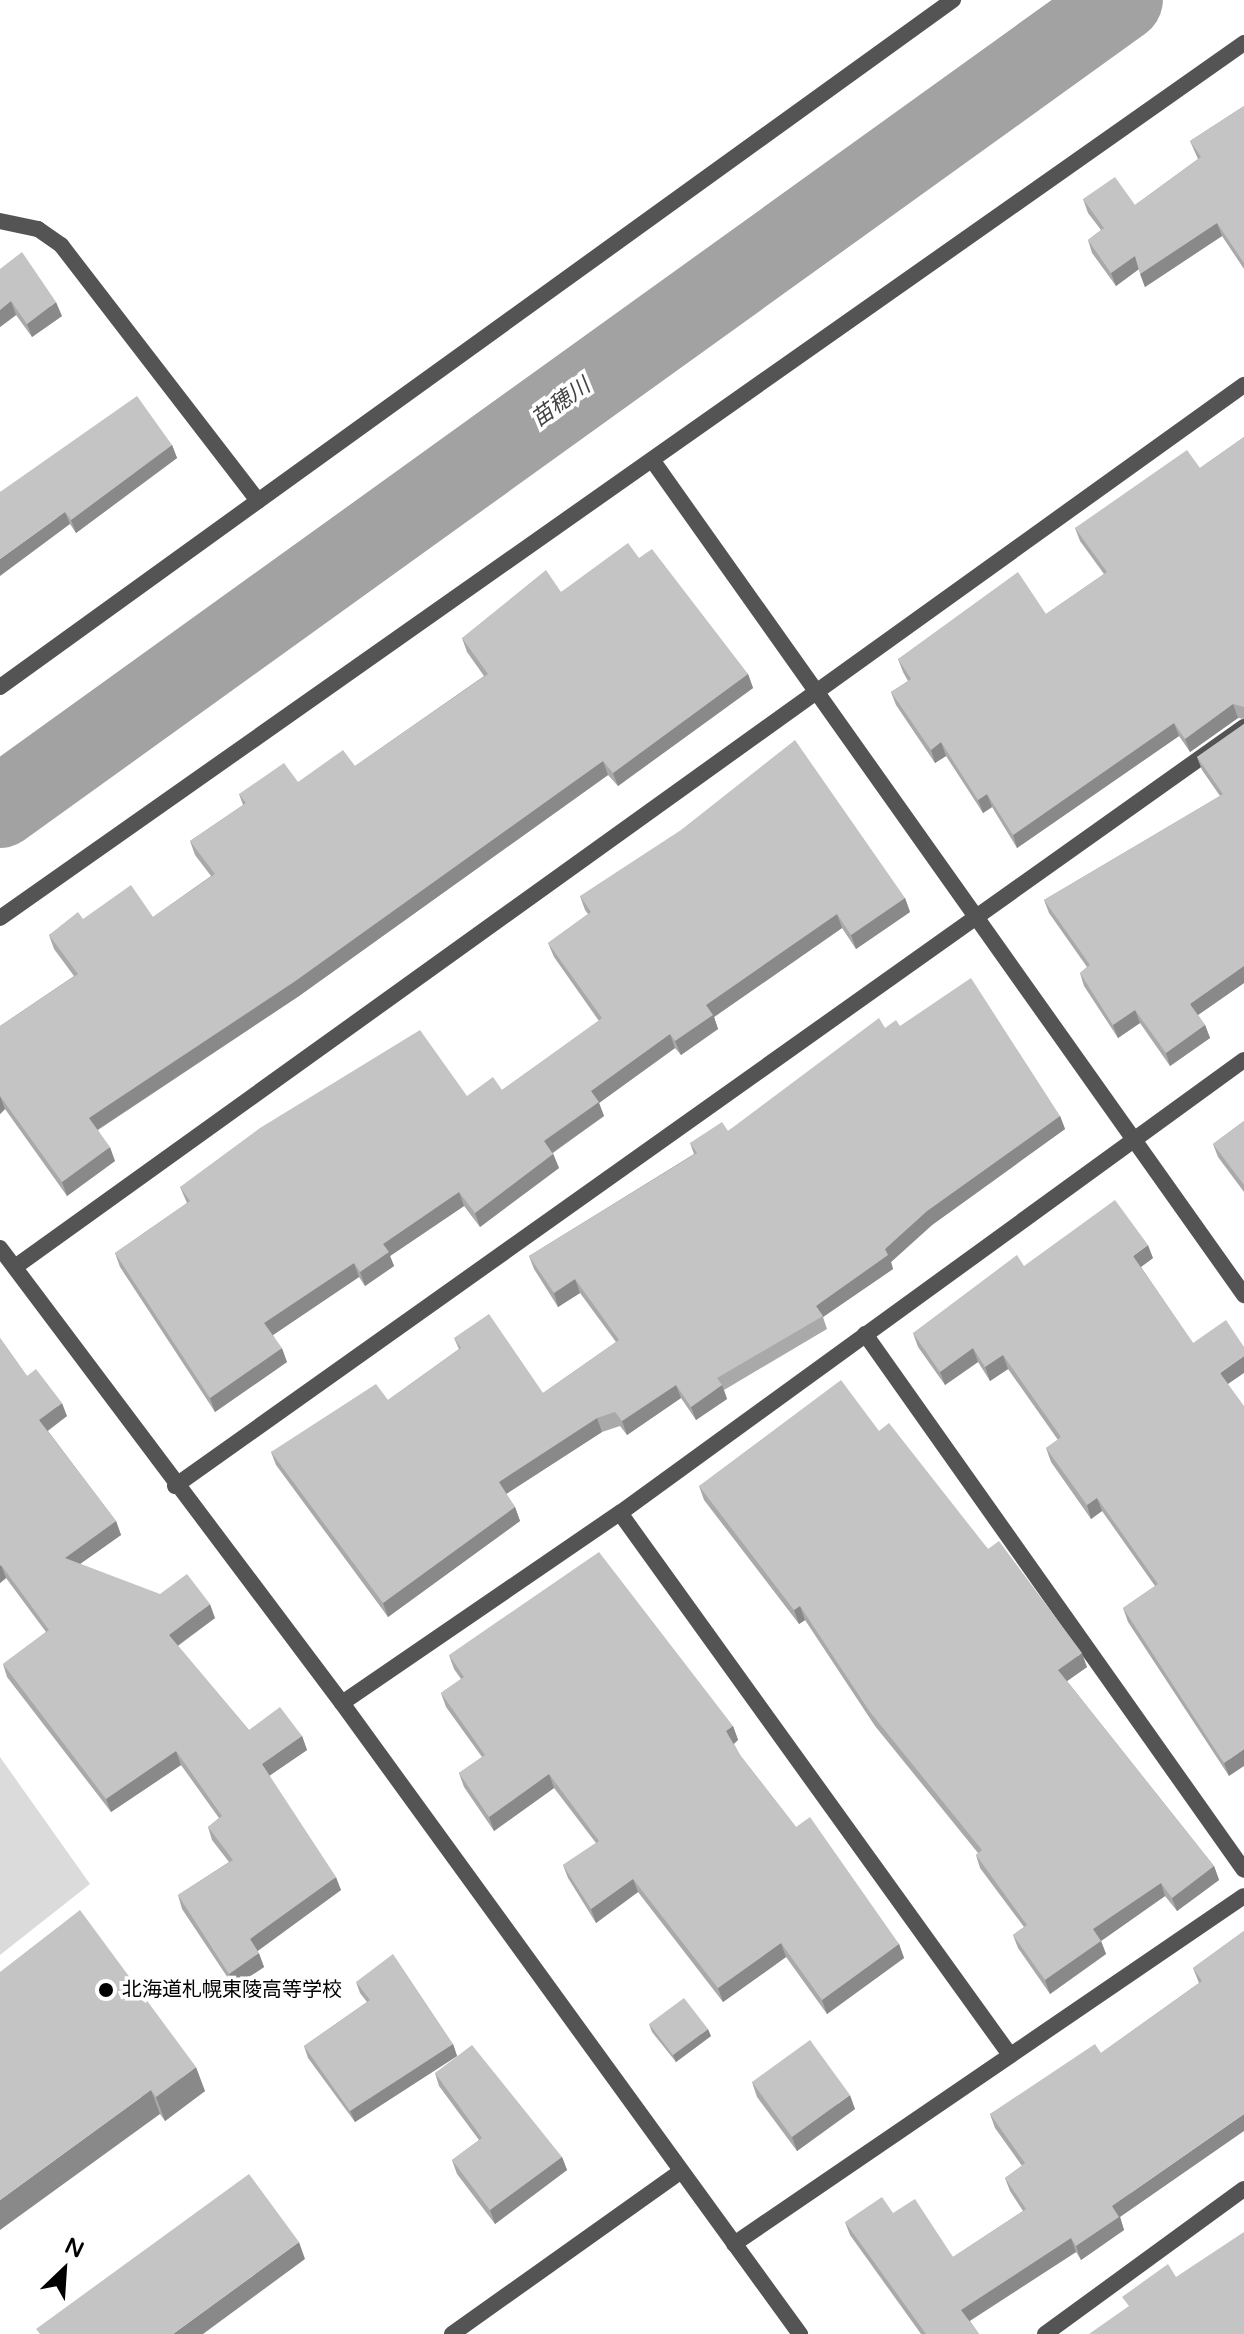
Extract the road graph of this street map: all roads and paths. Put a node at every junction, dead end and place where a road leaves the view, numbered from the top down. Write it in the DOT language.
graph roads {
  1 [pos="953,0"];
  2 [pos="1244,43"];
  3 [pos="0,221"];
  4 [pos="1244,385"];
  5 [pos="655,464"];
  6 [pos="258,501"];
  7 [pos="0,687"];
  8 [pos="818,691"];
  9 [pos="1244,727"];
  10 [pos="0,918"];
  11 [pos="979,918"];
  12 [pos="1244,1060"];
  13 [pos="1133,1140"];
  14 [pos="0,1248"];
  15 [pos="15,1267"];
  16 [pos="1244,1295"];
  17 [pos="865,1334"];
  18 [pos="175,1486"];
  19 [pos="620,1513"];
  20 [pos="342,1703"];
  21 [pos="1244,1870"];
  22 [pos="1244,1896"];
  23 [pos="1010,2055"];
  24 [pos="681,2171"];
  25 [pos="1244,2189"];
  26 [pos="734,2244"];
  27 [pos="452,2334"];
  28 [pos="800,2334"];
  29 [pos="1045,2334"];
  1 -- 6 [label="street"];
  2 -- 5 [label="street"];
  3 -- 6 [label="street"];
  4 -- 8 [label="street"];
  5 -- 8 [label="street"];
  5 -- 10 [label="street"];
  6 -- 7 [label="street"];
  8 -- 11 [label="street"];
  8 -- 15 [label="street"];
  9 -- 11 [label="street"];
  11 -- 13 [label="street"];
  11 -- 18 [label="street"];
  12 -- 13 [label="street"];
  13 -- 16 [label="street"];
  13 -- 17 [label="street"];
  14 -- 15 [label="street"];
  15 -- 18 [label="street"];
  17 -- 19 [label="street"];
  17 -- 21 [label="street"];
  18 -- 20 [label="street"];
  19 -- 20 [label="street"];
  19 -- 23 [label="street"];
  20 -- 24 [label="street"];
  22 -- 23 [label="street"];
  23 -- 26 [label="street"];
  24 -- 26 [label="street"];
  24 -- 27 [label="street"];
  25 -- 29 [label="street"];
  26 -- 28 [label="street"];
}
